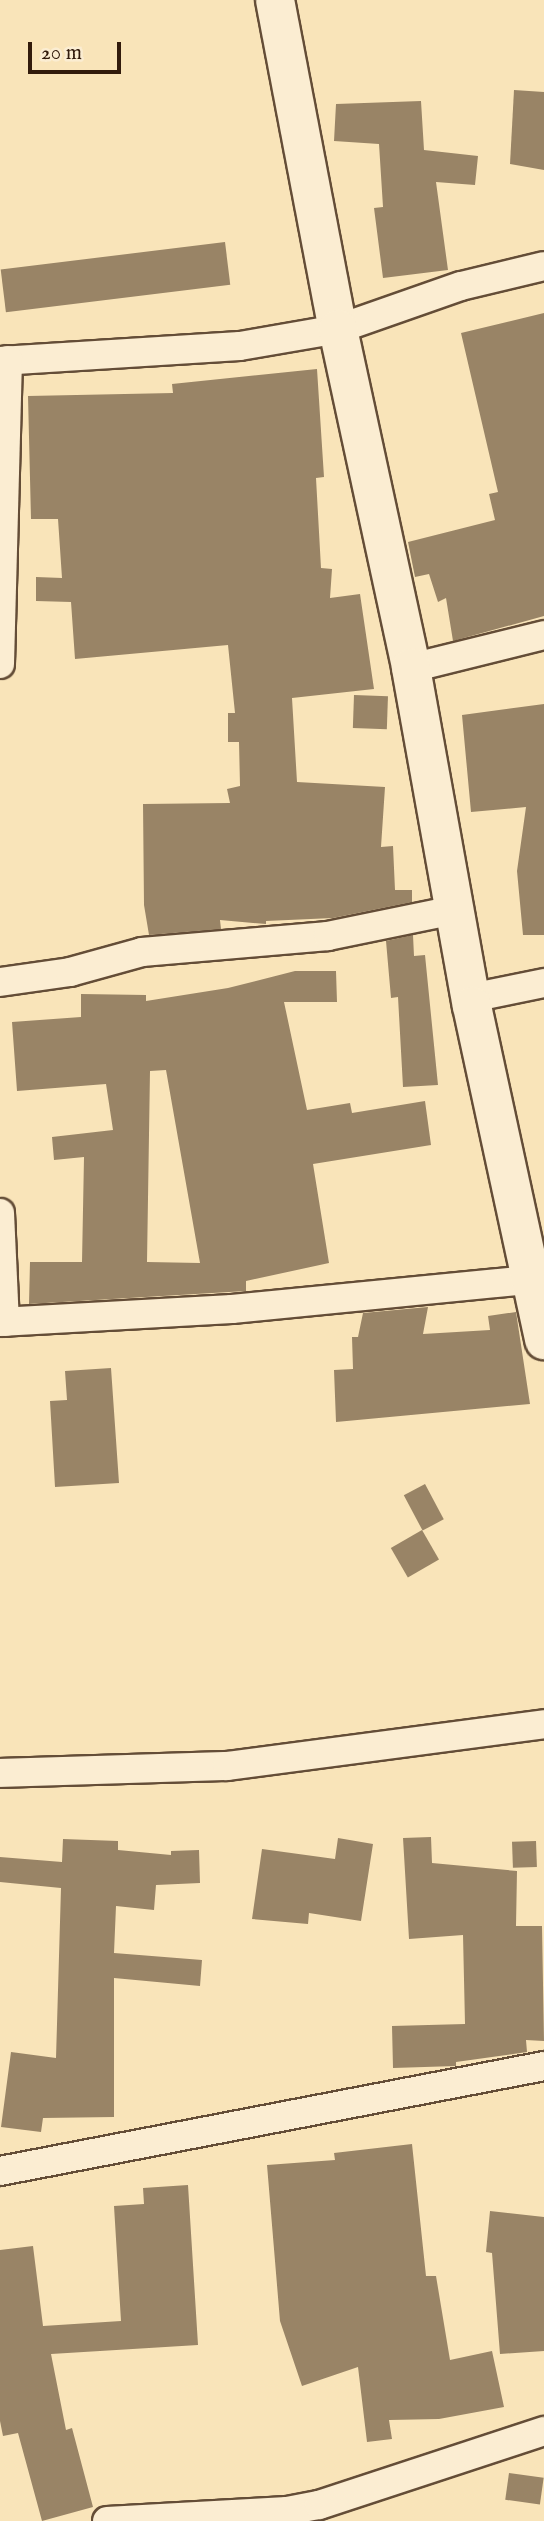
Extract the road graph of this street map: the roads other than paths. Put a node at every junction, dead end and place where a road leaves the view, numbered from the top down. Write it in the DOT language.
graph roads {
  1 [pos="275,0"];
  2 [pos="544,266"];
  3 [pos="338,329"];
  4 [pos="4,360"];
  5 [pos="544,635"];
  6 [pos="0,664"];
  7 [pos="411,668"];
  8 [pos="455,910"];
  9 [pos="0,982"];
  10 [pos="544,983"];
  11 [pos="471,998"];
  12 [pos="0,1213"];
  13 [pos="536,1294"];
  14 [pos="3,1322"];
  15 [pos="544,1340"];
  16 [pos="544,1724"];
  17 [pos="0,1773"];
  18 [pos="544,2066"];
  19 [pos="0,2171"];
  20 [pos="544,2431"];
  21 [pos="107,2521"];
  1 -- 3 [label="street"];
  2 -- 3 [label="street"];
  3 -- 4 [label="street"];
  3 -- 7 [label="street"];
  4 -- 6 [label="street"];
  5 -- 7 [label="street"];
  7 -- 8 [label="street"];
  8 -- 9 [label="street"];
  8 -- 11 [label="street"];
  10 -- 11 [label="street"];
  11 -- 13 [label="street"];
  12 -- 14 [label="street"];
  13 -- 14 [label="street"];
  13 -- 15 [label="street"];
  16 -- 17 [label="street"];
  18 -- 19 [label="street"];
  20 -- 21 [label="street"];
}
